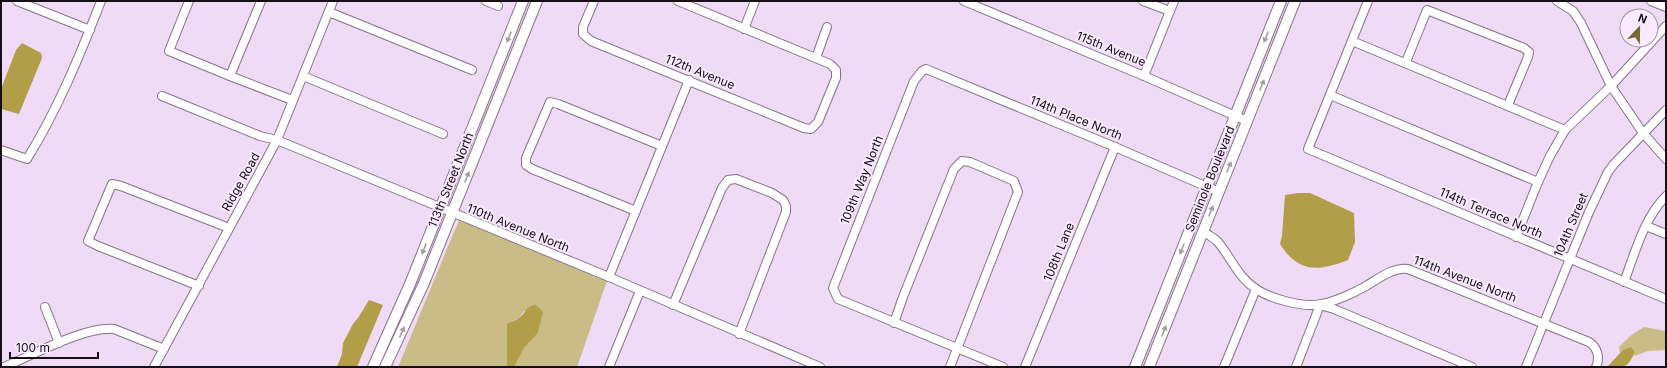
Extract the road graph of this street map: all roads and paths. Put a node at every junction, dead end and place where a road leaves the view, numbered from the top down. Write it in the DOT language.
graph roads {
  1 [pos="17,1"];
  2 [pos="101,1"];
  3 [pos="189,1"];
  4 [pos="260,1"];
  5 [pos="333,1"];
  6 [pos="486,1"];
  7 [pos="523,1"];
  8 [pos="537,1"];
  9 [pos="594,1"];
  10 [pos="678,1"];
  11 [pos="755,1"];
  12 [pos="964,1"];
  13 [pos="1142,1"];
  14 [pos="1174,1"];
  15 [pos="1295,1"];
  16 [pos="1368,1"];
  17 [pos="1556,1"];
  18 [pos="1651,1"];
  19 [pos="1279,4"];
  20 [pos="498,6"];
  21 [pos="1666,8"];
  22 [pos="1170,11"];
  23 [pos="328,12"];
  24 [pos="1291,13"];
  25 [pos="1666,26"];
  26 [pos="827,27"];
  27 [pos="744,29"];
  28 [pos="90,30"];
  29 [pos="1352,40"];
  30 [pos="816,58"];
  31 [pos="1406,62"];
  32 [pos="472,70"];
  33 [pos="922,71"];
  34 [pos="230,76"];
  35 [pos="303,76"];
  36 [pos="1144,76"];
  37 [pos="689,80"];
  38 [pos="1611,86"];
  39 [pos="1330,95"];
  40 [pos="162,96"];
  41 [pos="292,100"];
  42 [pos="1508,105"];
  43 [pos="1666,110"];
  44 [pos="1235,116"];
  45 [pos="1248,121"];
  46 [pos="1565,130"];
  47 [pos="1643,133"];
  48 [pos="443,134"];
  49 [pos="277,140"];
  50 [pos="662,146"];
  51 [pos="1115,147"];
  52 [pos="1,150"];
  53 [pos="1666,159"];
  54 [pos="1538,182"];
  55 [pos="1207,186"];
  56 [pos="1219,192"];
  57 [pos="1666,196"];
  58 [pos="440,209"];
  59 [pos="636,211"];
  60 [pos="452,214"];
  61 [pos="1646,226"];
  62 [pos="229,228"];
  63 [pos="1204,231"];
  64 [pos="1666,234"];
  65 [pos="1516,237"];
  66 [pos="1569,258"];
  67 [pos="609,277"];
  68 [pos="1624,282"];
  69 [pos="199,286"];
  70 [pos="1256,289"];
  71 [pos="640,291"];
  72 [pos="1666,299"];
  73 [pos="1320,305"];
  74 [pos="673,306"];
  75 [pos="45,307"];
  76 [pos="894,322"];
  77 [pos="1543,324"];
  78 [pos="739,334"];
  79 [pos="59,343"];
  80 [pos="957,348"];
  81 [pos="164,349"];
  82 [pos="806,364"];
  83 [pos="1298,366"];
  84 [pos="4,367"];
  85 [pos="154,367"];
  86 [pos="373,367"];
  87 [pos="385,367"];
  88 [pos="609,367"];
  89 [pos="820,367"];
  90 [pos="950,367"];
  91 [pos="1003,367"];
  92 [pos="1024,367"];
  93 [pos="1135,367"];
  94 [pos="1149,367"];
  95 [pos="1224,367"];
  96 [pos="1472,367"];
  97 [pos="1526,367"];
  98 [pos="1596,367"];
  1 -- 28 [label="street"];
  2 -- 28 [label="street"];
  3 -- 34 [label="street"];
  4 -- 34 [label="street"];
  5 -- 23 [label="street, Ridge Road"];
  6 -- 20 [label="street"];
  7 -- 58 [label="main road, 113th Street North, one-way"];
  60 -- 8 [label="main road, 113th Street North, one-way"];
  9 -- 37 [label="street, 112th Avenue"];
  10 -- 27 [label="street"];
  11 -- 27 [label="street"];
  12 -- 36 [label="street, 115th Avenue"];
  13 -- 22 [label="street"];
  14 -- 22 [label="street"];
  15 -- 24 [label="main road, Seminole Boulevard"];
  16 -- 29 [label="street"];
  17 -- 38 [label="street"];
  18 -- 21 [label="street"];
  19 -- 24 [label="main road"];
  19 -- 44 [label="main road, Seminole Boulevard, one-way"];
  22 -- 36 [label="street"];
  23 -- 32 [label="street"];
  23 -- 35 [label="street, Ridge Road"];
  45 -- 24 [label="main road, Seminole Boulevard, one-way"];
  25 -- 38 [label="street"];
  26 -- 30 [label="street"];
  27 -- 30 [label="street"];
  28 -- 52 [label="street"];
  29 -- 31 [label="street"];
  29 -- 39 [label="street"];
  30 -- 37 [label="street, 112th Avenue"];
  31 -- 42 [label="street"];
  31 -- 42 [label="street"];
  33 -- 51 [label="street, 114th Place North"];
  33 -- 76 [label="street, 109th Way North"];
  34 -- 41 [label="street"];
  35 -- 41 [label="street, Ridge Road"];
  35 -- 48 [label="street"];
  36 -- 44 [label="street, 115th Avenue"];
  37 -- 50 [label="street"];
  38 -- 46 [label="street"];
  38 -- 47 [label="street"];
  39 -- 54 [label="street"];
  39 -- 65 [label="street, 114th Terrace North"];
  40 -- 49 [label="street, 110th Avenue North"];
  41 -- 49 [label="street, Ridge Road"];
  42 -- 46 [label="street"];
  43 -- 47 [label="street, 104th Street"];
  44 -- 45 [label="street, 115th Avenue"];
  44 -- 55 [label="main road, Seminole Boulevard"];
  56 -- 45 [label="main road, Seminole Boulevard, one-way"];
  46 -- 54 [label="street"];
  47 -- 53 [label="street"];
  47 -- 66 [label="street, 104th Street"];
  49 -- 58 [label="street, 110th Avenue North"];
  49 -- 62 [label="street, Ridge Road"];
  50 -- 59 [label="street"];
  50 -- 59 [label="street"];
  51 -- 55 [label="street, 114th Place North"];
  51 -- 92 [label="street, 108th Lane"];
  54 -- 65 [label="street"];
  55 -- 56 [label="street, 114th Place North"];
  55 -- 93 [label="main road, Seminole Boulevard, one-way"];
  63 -- 56 [label="main road, Seminole Boulevard, one-way"];
  57 -- 61 [label="street"];
  58 -- 60 [label="street, 110th Avenue North"];
  58 -- 86 [label="main road, 113th Street North, one-way"];
  59 -- 67 [label="street"];
  60 -- 67 [label="street, 110th Avenue North"];
  87 -- 60 [label="main road, 113th Street North, one-way"];
  61 -- 64 [label="street"];
  61 -- 68 [label="street"];
  62 -- 69 [label="street, Ridge Road"];
  62 -- 69 [label="street"];
  63 -- 70 [label="street, 114th Avenue North"];
  94 -- 63 [label="main road, Seminole Boulevard, one-way"];
  65 -- 66 [label="street, 114th Terrace North"];
  66 -- 68 [label="street, 114th Terrace North"];
  66 -- 77 [label="street, 104th Street"];
  67 -- 71 [label="street, 110th Avenue North"];
  68 -- 72 [label="street, 114th Terrace North"];
  69 -- 81 [label="street, Ridge Road"];
  70 -- 73 [label="street, 114th Avenue North"];
  70 -- 95 [label="street"];
  71 -- 74 [label="street, 110th Avenue North"];
  71 -- 88 [label="street"];
  73 -- 77 [label="street, 114th Avenue North"];
  73 -- 83 [label="street"];
  73 -- 96 [label="street"];
  74 -- 78 [label="street, 110th Avenue North"];
  74 -- 78 [label="street"];
  75 -- 79 [label="street"];
  76 -- 80 [label="street"];
  76 -- 80 [label="street"];
  77 -- 97 [label="street, 104th Street"];
  77 -- 98 [label="street, 114th Avenue North"];
  78 -- 82 [label="street, 110th Avenue North"];
  79 -- 81 [label="street"];
  79 -- 84 [label="street"];
  80 -- 90 [label="street"];
  80 -- 91 [label="street"];
  81 -- 85 [label="street, Ridge Road"];
  82 -- 89 [label="street, 110th Avenue North"];
}
